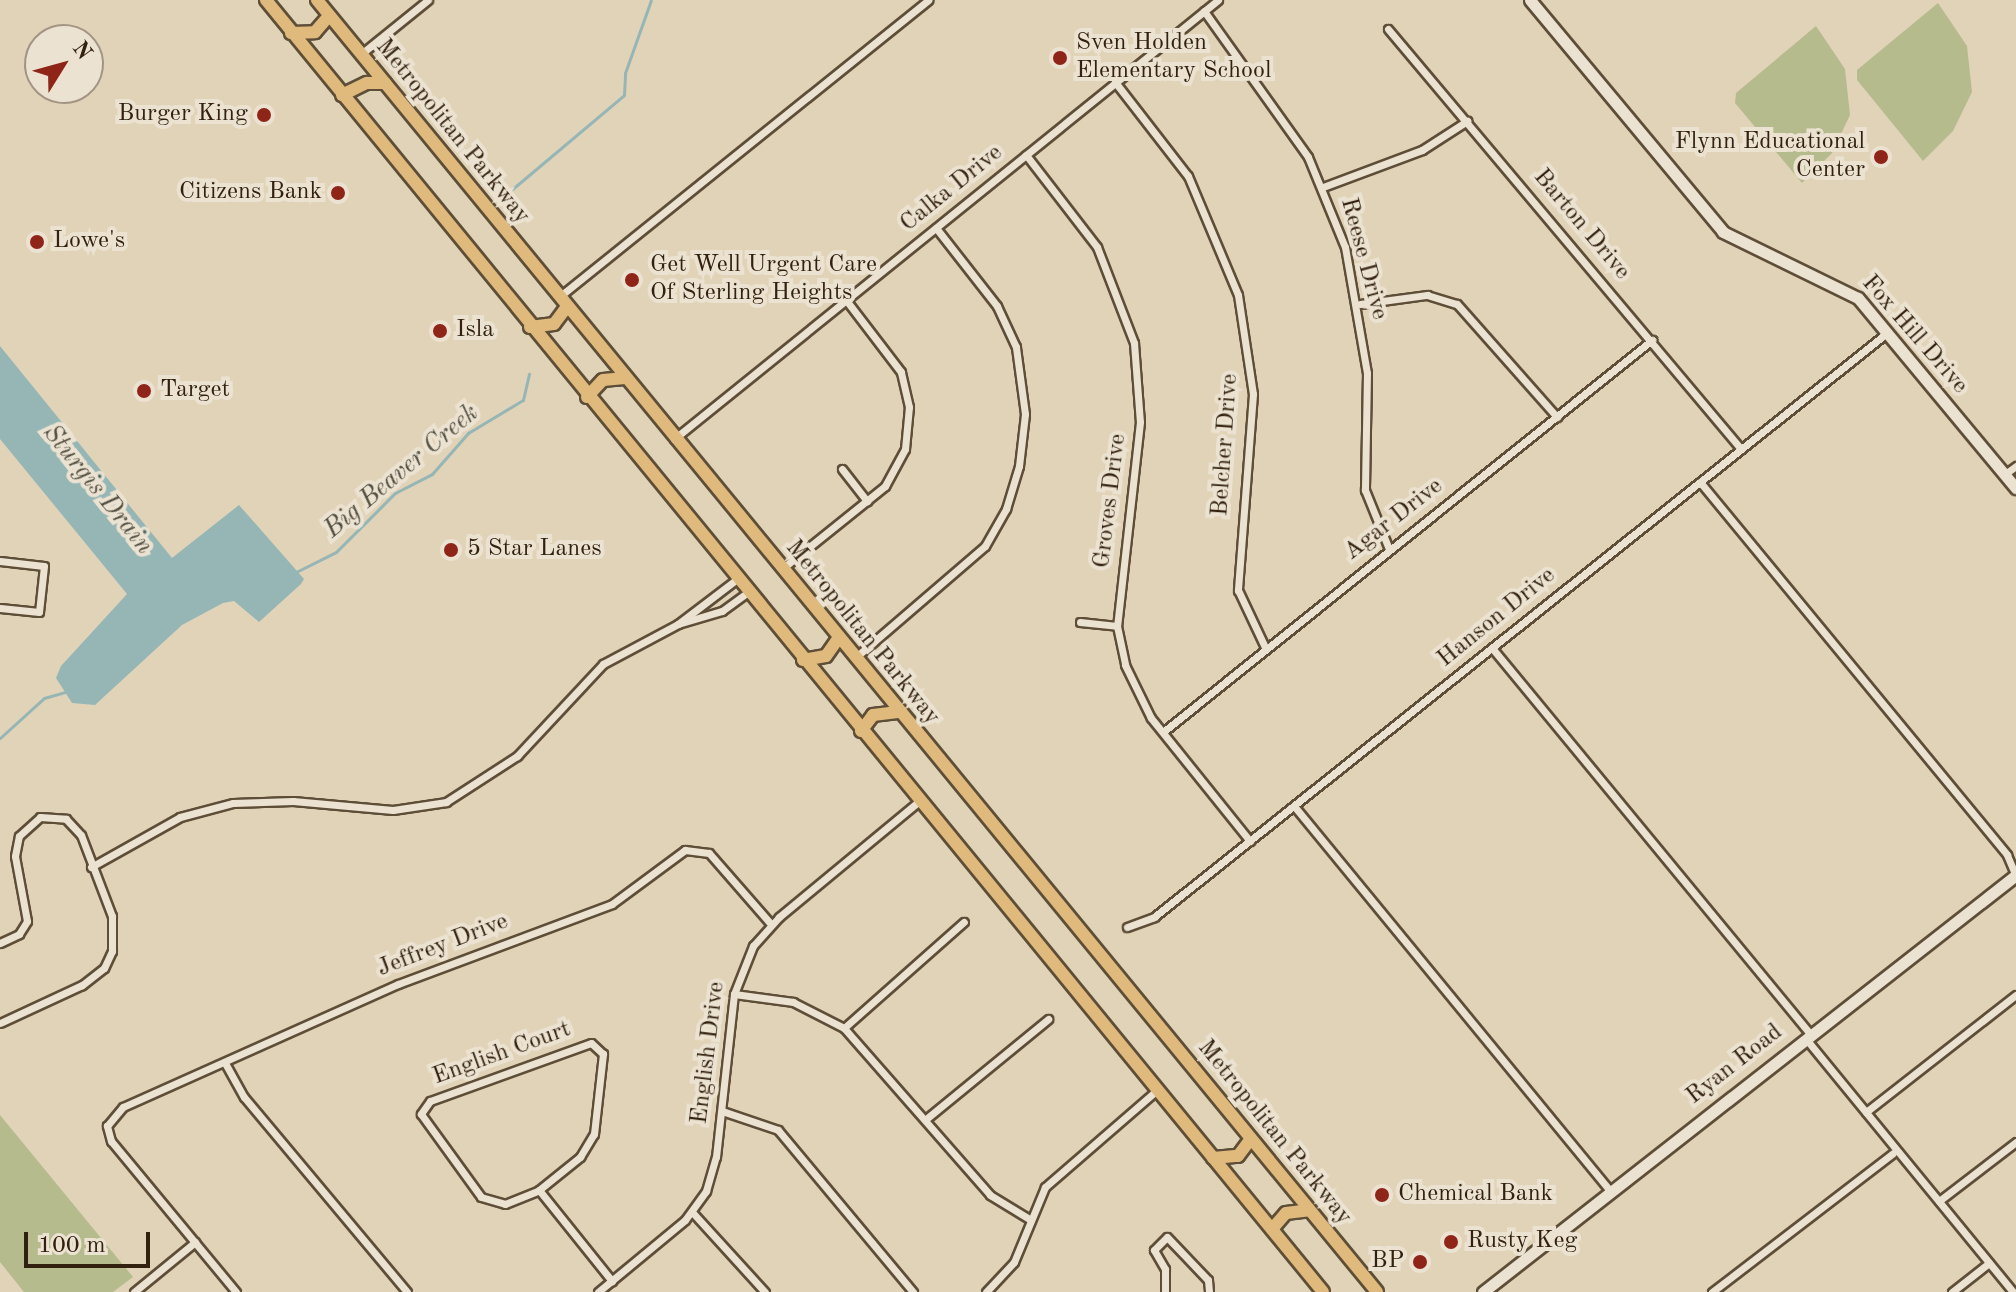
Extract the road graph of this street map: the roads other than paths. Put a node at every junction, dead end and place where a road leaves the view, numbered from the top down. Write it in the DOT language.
graph roads {
  1 [pos="266,0"];
  2 [pos="317,0"];
  3 [pos="428,0"];
  4 [pos="928,0"];
  5 [pos="1218,0"];
  6 [pos="1530,0"];
  7 [pos="1204,11"];
  8 [pos="329,16"];
  9 [pos="1388,29"];
  10 [pos="291,33"];
  11 [pos="361,54"];
  12 [pos="1115,82"];
  13 [pos="385,83"];
  14 [pos="342,95"];
  15 [pos="1467,121"];
  16 [pos="1026,155"];
  17 [pos="1323,187"];
  18 [pos="936,228"];
  19 [pos="846,300"];
  20 [pos="563,302"];
  21 [pos="1360,304"];
  22 [pos="530,327"];
  23 [pos="1887,333"];
  24 [pos="1652,340"];
  25 [pos="625,378"];
  26 [pos="587,397"];
  27 [pos="1557,417"];
  28 [pos="674,439"];
  29 [pos="1741,449"];
  30 [pos="2016,466"];
  31 [pos="842,469"];
  32 [pos="2005,474"];
  33 [pos="1700,482"];
  34 [pos="2016,488"];
  35 [pos="867,501"];
  36 [pos="1389,549"];
  37 [pos="0,561"];
  38 [pos="781,569"];
  39 [pos="737,579"];
  40 [pos="747,593"];
  41 [pos="0,608"];
  42 [pos="701,608"];
  43 [pos="707,618"];
  44 [pos="1080,622"];
  45 [pos="678,624"];
  46 [pos="1117,626"];
  47 [pos="838,639"];
  48 [pos="1265,647"];
  49 [pos="1492,648"];
  50 [pos="854,658"];
  51 [pos="803,660"];
  52 [pos="898,712"];
  53 [pos="861,731"];
  54 [pos="1163,732"];
  55 [pos="919,801"];
  56 [pos="1294,806"];
  57 [pos="1250,841"];
  58 [pos="91,867"];
  59 [pos="2016,875"];
  60 [pos="964,922"];
  61 [pos="771,924"];
  62 [pos="1127,927"];
  63 [pos="0,943"];
  64 [pos="734,994"];
  65 [pos="2016,995"];
  66 [pos="1048,1019"];
  67 [pos="0,1023"];
  68 [pos="844,1028"];
  69 [pos="1808,1037"];
  70 [pos="225,1063"];
  71 [pos="1157,1090"];
  72 [pos="722,1111"];
  73 [pos="1866,1112"];
  74 [pos="926,1119"];
  75 [pos="1251,1139"];
  76 [pos="2016,1142"];
  77 [pos="1893,1153"];
  78 [pos="1213,1158"];
  79 [pos="539,1190"];
  80 [pos="1611,1192"];
  81 [pos="1939,1201"];
  82 [pos="1309,1210"];
  83 [pos="693,1213"];
  84 [pos="1031,1220"];
  85 [pos="1272,1229"];
  86 [pos="195,1242"];
  87 [pos="1989,1263"];
  88 [pos="612,1281"];
  89 [pos="134,1292"];
  90 [pos="236,1292"];
  91 [pos="407,1292"];
  92 [pos="598,1292"];
  93 [pos="765,1292"];
  94 [pos="913,1292"];
  95 [pos="986,1292"];
  96 [pos="1165,1292"];
  97 [pos="1209,1292"];
  98 [pos="1323,1292"];
  99 [pos="1377,1292"];
  100 [pos="1483,1292"];
  101 [pos="1712,1292"];
  102 [pos="1952,1292"];
  103 [pos="2013,1292"];
  1 -- 10 [label="main road"];
  2 -- 8 [label="main road, Metropolitan Parkway"];
  3 -- 11 [label="street"];
  4 -- 20 [label="street"];
  5 -- 7 [label="street, Calka Drive"];
  6 -- 23 [label="street, Fox Hill Drive"];
  7 -- 12 [label="street, Calka Drive"];
  7 -- 17 [label="street, Reese Drive"];
  8 -- 10 [label="main road"];
  8 -- 11 [label="main road, Metropolitan Parkway"];
  9 -- 15 [label="street, Barton Drive"];
  10 -- 14 [label="main road"];
  11 -- 13 [label="main road, Metropolitan Parkway"];
  12 -- 16 [label="street, Calka Drive"];
  12 -- 48 [label="street, Belcher Drive"];
  13 -- 14 [label="main road"];
  13 -- 20 [label="main road, Metropolitan Parkway"];
  14 -- 22 [label="main road"];
  15 -- 17 [label="street"];
  15 -- 24 [label="street, Barton Drive"];
  16 -- 18 [label="street, Calka Drive"];
  16 -- 46 [label="street, Groves Drive"];
  17 -- 21 [label="street, Reese Drive"];
  18 -- 19 [label="street, Calka Drive"];
  18 -- 50 [label="street"];
  19 -- 28 [label="street, Calka Drive"];
  19 -- 35 [label="street"];
  20 -- 22 [label="main road"];
  20 -- 25 [label="main road, Metropolitan Parkway"];
  21 -- 27 [label="street"];
  21 -- 36 [label="street, Reese Drive"];
  22 -- 26 [label="main road"];
  23 -- 29 [label="street, Hanson Drive"];
  23 -- 32 [label="street, Fox Hill Drive"];
  24 -- 27 [label="street, Agar Drive"];
  24 -- 29 [label="street, Barton Drive"];
  25 -- 26 [label="main road"];
  25 -- 28 [label="main road, Metropolitan Parkway"];
  26 -- 39 [label="main road"];
  27 -- 36 [label="street, Agar Drive"];
  28 -- 38 [label="main road, Metropolitan Parkway"];
  29 -- 33 [label="street, Hanson Drive"];
  30 -- 32 [label="street"];
  31 -- 35 [label="street"];
  32 -- 34 [label="street, Fox Hill Drive"];
  33 -- 49 [label="street, Hanson Drive"];
  33 -- 59 [label="street"];
  35 -- 38 [label="street"];
  36 -- 48 [label="street, Agar Drive"];
  37 -- 41 [label="street"];
  38 -- 47 [label="main road, Metropolitan Parkway"];
  39 -- 40 [label="main road"];
  39 -- 42 [label="street"];
  40 -- 43 [label="street"];
  40 -- 51 [label="main road"];
  42 -- 43 [label="street"];
  42 -- 45 [label="street"];
  43 -- 45 [label="street"];
  44 -- 46 [label="street"];
  45 -- 58 [label="street"];
  46 -- 54 [label="street, Groves Drive"];
  47 -- 50 [label="main road, Metropolitan Parkway"];
  47 -- 51 [label="main road"];
  48 -- 54 [label="street, Agar Drive"];
  49 -- 56 [label="street, Hanson Drive"];
  49 -- 69 [label="street"];
  50 -- 52 [label="main road, Metropolitan Parkway"];
  51 -- 53 [label="main road"];
  52 -- 53 [label="main road"];
  52 -- 75 [label="main road, Metropolitan Parkway"];
  53 -- 55 [label="main road"];
  54 -- 57 [label="street, Groves Drive"];
  55 -- 61 [label="street, English Drive"];
  55 -- 71 [label="main road"];
  56 -- 57 [label="street, Hanson Drive"];
  56 -- 80 [label="street"];
  57 -- 62 [label="street, Hanson Drive"];
  58 -- 63 [label="street"];
  58 -- 67 [label="street"];
  59 -- 69 [label="street, Ryan Road"];
  60 -- 68 [label="street"];
  61 -- 64 [label="street, English Drive"];
  61 -- 70 [label="street, Jeffrey Drive"];
  64 -- 68 [label="street"];
  64 -- 72 [label="street, English Drive"];
  65 -- 73 [label="street"];
  66 -- 74 [label="street"];
  68 -- 74 [label="street"];
  69 -- 73 [label="street"];
  69 -- 80 [label="street, Ryan Road"];
  70 -- 86 [label="street, Jeffrey Drive"];
  70 -- 91 [label="street"];
  71 -- 78 [label="main road"];
  71 -- 84 [label="street"];
  72 -- 83 [label="street, English Drive"];
  72 -- 94 [label="street"];
  73 -- 77 [label="street"];
  74 -- 84 [label="street"];
  75 -- 78 [label="main road"];
  75 -- 82 [label="main road, Metropolitan Parkway"];
  76 -- 81 [label="street"];
  77 -- 81 [label="street"];
  77 -- 101 [label="street"];
  78 -- 85 [label="main road"];
  79 -- 79 [label="street, English Court"];
  79 -- 88 [label="street"];
  80 -- 100 [label="street, Ryan Road"];
  81 -- 87 [label="street"];
  82 -- 85 [label="main road"];
  82 -- 99 [label="main road, Metropolitan Parkway"];
  83 -- 88 [label="street, English Drive"];
  83 -- 93 [label="street"];
  84 -- 95 [label="street"];
  85 -- 98 [label="main road"];
  86 -- 89 [label="street"];
  86 -- 90 [label="street"];
  87 -- 102 [label="street"];
  87 -- 103 [label="street"];
  88 -- 92 [label="street, English Drive"];
  96 -- 97 [label="street"];
}
